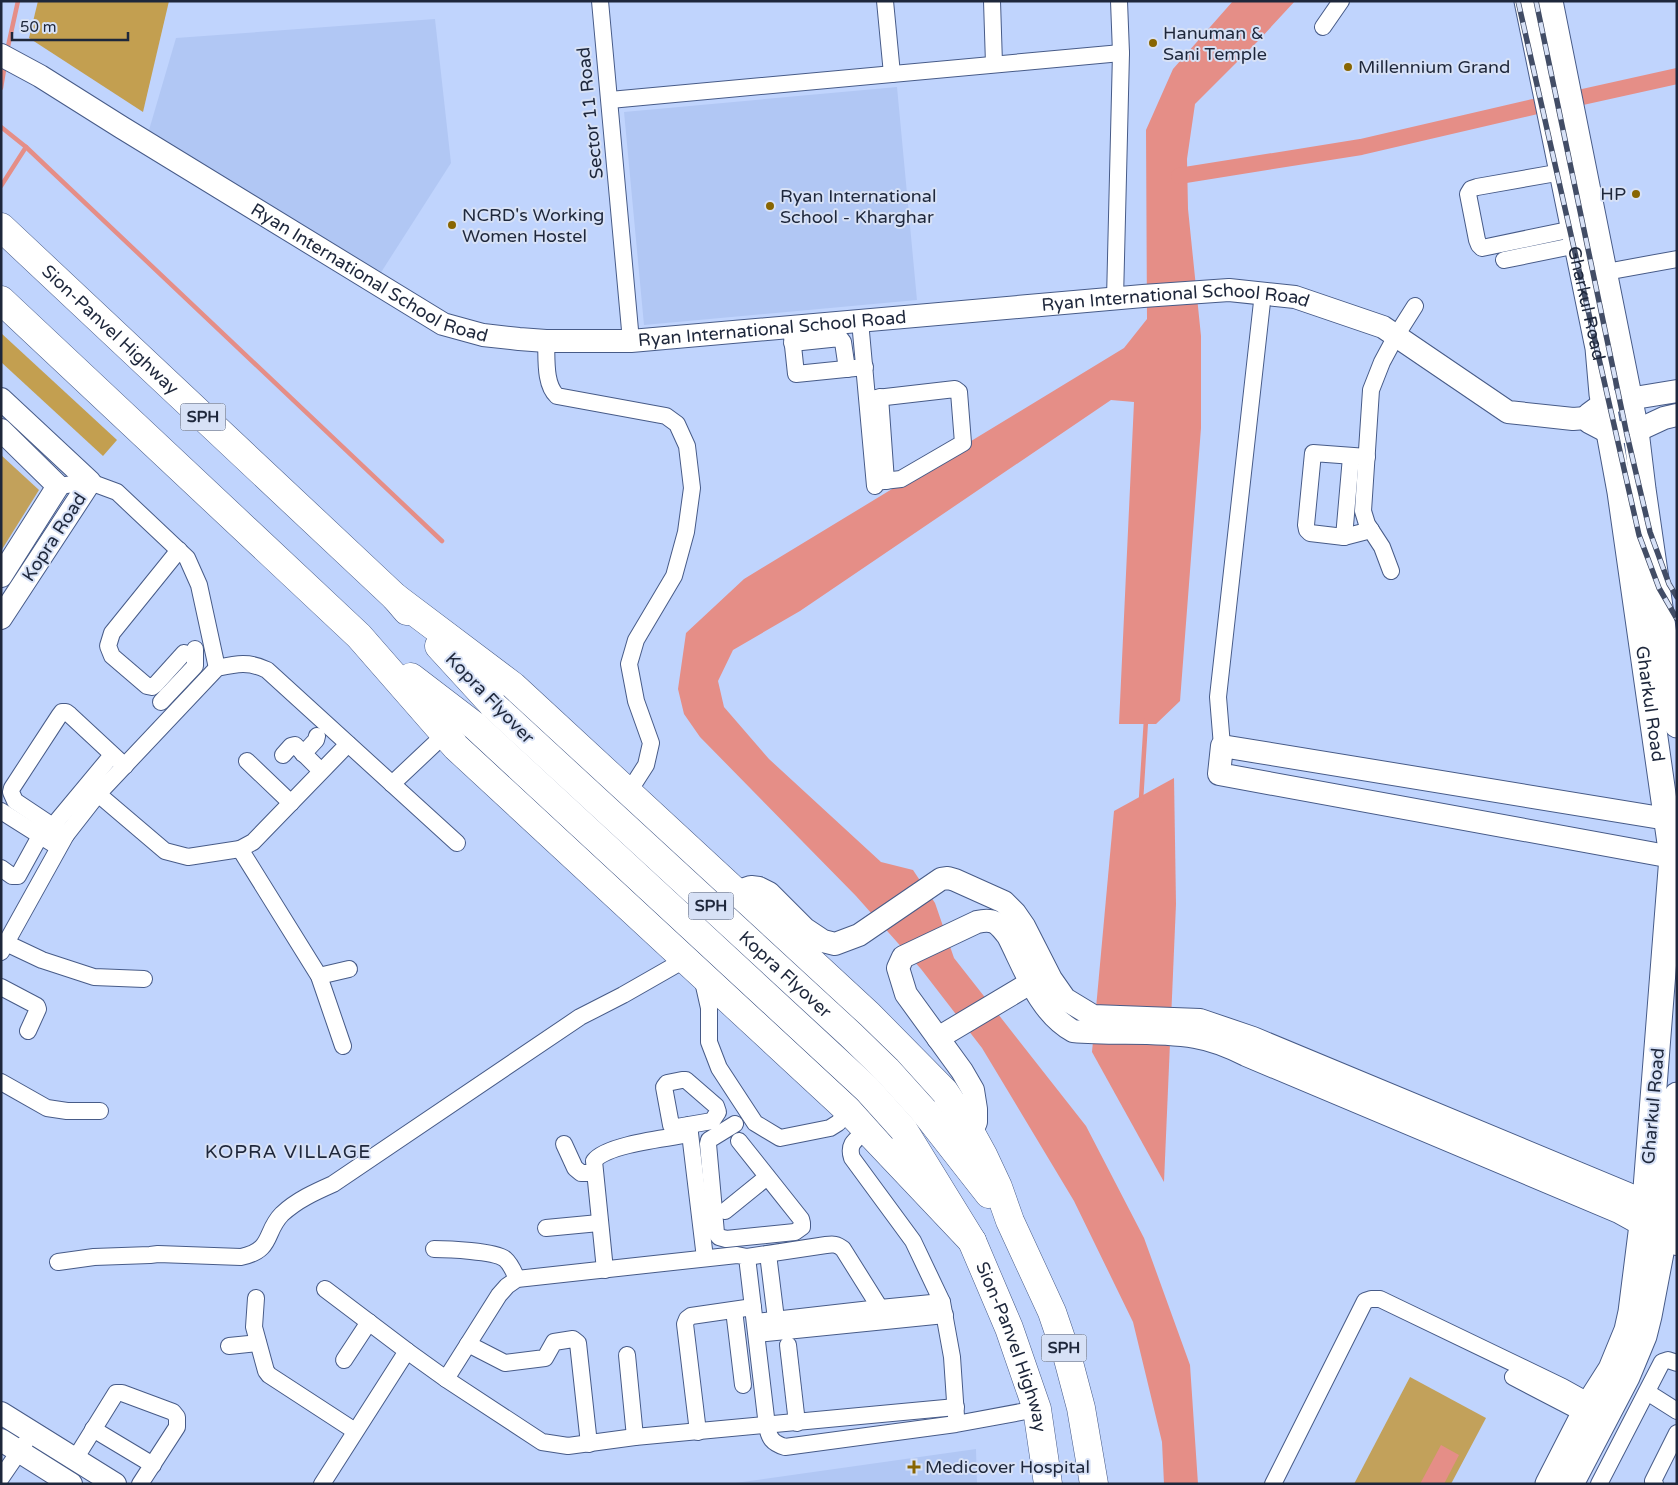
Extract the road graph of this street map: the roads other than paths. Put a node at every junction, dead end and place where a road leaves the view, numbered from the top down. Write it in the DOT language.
graph roads {
  1 [pos="600,1"];
  2 [pos="885,1"];
  3 [pos="992,1"];
  4 [pos="1119,1"];
  5 [pos="1341,1"];
  6 [pos="1527,1"];
  7 [pos="1550,1"];
  8 [pos="1323,27"];
  9 [pos="1121,53"];
  10 [pos="1,55"];
  11 [pos="994,64"];
  12 [pos="892,74"];
  13 [pos="610,100"];
  14 [pos="1572,168"];
  15 [pos="6,232"];
  16 [pos="1575,237"];
  17 [pos="1677,259"];
  18 [pos="1504,260"];
  19 [pos="1606,272"];
  20 [pos="1263,294"];
  21 [pos="1115,299"];
  22 [pos="1,300"];
  23 [pos="1415,306"];
  24 [pos="860,321"];
  25 [pos="791,335"];
  26 [pos="1396,336"];
  27 [pos="546,341"];
  28 [pos="631,341"];
  29 [pos="865,367"];
  30 [pos="847,369"];
  31 [pos="1677,391"];
  32 [pos="874,398"];
  33 [pos="1,399"];
  34 [pos="1629,399"];
  35 [pos="1595,410"];
  36 [pos="1677,415"];
  37 [pos="1,430"];
  38 [pos="1636,431"];
  39 [pos="1610,433"];
  40 [pos="1359,457"];
  41 [pos="90,482"];
  42 [pos="58,486"];
  43 [pos="1371,530"];
  44 [pos="1344,537"];
  45 [pos="179,550"];
  46 [pos="1391,571"];
  47 [pos="1,576"];
  48 [pos="395,597"];
  49 [pos="1,618"];
  50 [pos="359,636"];
  51 [pos="217,668"];
  52 [pos="174,714"];
  53 [pos="1677,725"];
  54 [pos="445,734"];
  55 [pos="317,736"];
  56 [pos="348,744"];
  57 [pos="1222,746"];
  58 [pos="303,754"];
  59 [pos="112,755"];
  60 [pos="283,755"];
  61 [pos="247,761"];
  62 [pos="125,766"];
  63 [pos="321,771"];
  64 [pos="1429,780"];
  65 [pos="392,784"];
  66 [pos="628,793"];
  67 [pos="98,794"];
  68 [pos="291,803"];
  69 [pos="1,811"];
  70 [pos="1425,812"];
  71 [pos="1667,819"];
  72 [pos="54,836"];
  73 [pos="457,843"];
  74 [pos="240,849"];
  75 [pos="1672,857"];
  76 [pos="1,868"];
  77 [pos="737,898"];
  78 [pos="4,948"];
  79 [pos="694,960"];
  80 [pos="349,968"];
  81 [pos="319,976"];
  82 [pos="144,979"];
  83 [pos="1,987"];
  84 [pos="1023,987"];
  85 [pos="1091,1024"];
  86 [pos="1198,1029"];
  87 [pos="28,1031"];
  88 [pos="938,1038"];
  89 [pos="343,1046"];
  90 [pos="1,1082"];
  91 [pos="1677,1095"];
  92 [pos="100,1111"];
  93 [pos="858,1120"];
  94 [pos="735,1124"];
  95 [pos="971,1134"];
  96 [pos="739,1141"];
  97 [pos="564,1144"];
  98 [pos="594,1173"];
  99 [pos="767,1177"];
  100 [pos="1645,1201"];
  101 [pos="1010,1221"];
  102 [pos="599,1223"];
  103 [pos="1642,1226"];
  104 [pos="546,1228"];
  105 [pos="1671,1228"];
  106 [pos="972,1241"];
  107 [pos="740,1245"];
  108 [pos="434,1250"];
  109 [pos="768,1254"];
  110 [pos="705,1258"];
  111 [pos="58,1262"];
  112 [pos="605,1270"];
  113 [pos="517,1279"];
  114 [pos="325,1290"];
  115 [pos="256,1298"];
  116 [pos="880,1308"];
  117 [pos="944,1309"];
  118 [pos="734,1310"];
  119 [pos="756,1321"];
  120 [pos="368,1322"];
  121 [pos="782,1337"];
  122 [pos="258,1343"];
  123 [pos="468,1344"];
  124 [pos="229,1346"];
  125 [pos="407,1351"];
  126 [pos="627,1355"];
  127 [pos="344,1360"];
  128 [pos="1677,1363"];
  129 [pos="1513,1377"];
  130 [pos="446,1379"];
  131 [pos="743,1385"];
  132 [pos="1647,1392"];
  133 [pos="1560,1394"];
  134 [pos="1587,1408"];
  135 [pos="1037,1409"];
  136 [pos="1677,1411"];
  137 [pos="1,1413"];
  138 [pos="956,1415"];
  139 [pos="797,1423"];
  140 [pos="767,1426"];
  141 [pos="94,1429"];
  142 [pos="355,1431"];
  143 [pos="698,1432"];
  144 [pos="1677,1433"];
  145 [pos="635,1437"];
  146 [pos="18,1441"];
  147 [pos="589,1444"];
  148 [pos="75,1459"];
  149 [pos="153,1465"];
  150 [pos="1,1478"];
  151 [pos="10,1484"];
  152 [pos="71,1484"];
  153 [pos="115,1484"];
  154 [pos="140,1484"];
  155 [pos="322,1484"];
  156 [pos="1048,1484"];
  157 [pos="1094,1484"];
  158 [pos="1273,1484"];
  159 [pos="1548,1484"];
  160 [pos="1571,1484"];
  161 [pos="1599,1484"];
  162 [pos="1655,1484"];
  1 -- 13 [label="street, Sector 11 Road"];
  2 -- 12 [label="street"];
  3 -- 11 [label="street"];
  4 -- 9 [label="street"];
  5 -- 8 [label="street"];
  6 -- 14 [label="main road, Gharkul Road"];
  7 -- 14 [label="main road, Gharkul Road"];
  9 -- 11 [label="street"];
  9 -- 21 [label="street"];
  10 -- 27 [label="street, Ryan International School Road"];
  11 -- 12 [label="street"];
  12 -- 13 [label="street"];
  13 -- 28 [label="street, Sector 11 Road"];
  14 -- 16 [label="main road, Gharkul Road"];
  14 -- 16 [label="street"];
  14 -- 19 [label="main road, Gharkul Road"];
  15 -- 48 [label="highway, Sion-Panvel Highway / SPH"];
  16 -- 18 [label="street"];
  16 -- 35 [label="main road, Gharkul Road"];
  17 -- 19 [label="street"];
  19 -- 34 [label="main road, Gharkul Road"];
  20 -- 21 [label="street, Ryan International School Road"];
  20 -- 26 [label="street, Ryan International School Road"];
  20 -- 57 [label="street"];
  21 -- 24 [label="street, Ryan International School Road"];
  22 -- 50 [label="highway, SPH"];
  23 -- 26 [label="street"];
  24 -- 25 [label="street, Ryan International School Road"];
  24 -- 29 [label="street"];
  25 -- 28 [label="street, Ryan International School Road"];
  25 -- 30 [label="street"];
  25 -- 30 [label="street"];
  26 -- 35 [label="street, Ryan International School Road"];
  26 -- 40 [label="street"];
  27 -- 28 [label="street, Ryan International School Road"];
  27 -- 66 [label="street"];
  29 -- 30 [label="street"];
  29 -- 32 [label="street"];
  31 -- 34 [label="street, Ryan International School Road"];
  32 -- 32 [label="street"];
  33 -- 41 [label="street"];
  34 -- 35 [label="street, Ryan International School Road"];
  34 -- 38 [label="main road, Gharkul Road"];
  35 -- 39 [label="main road, Gharkul Road"];
  36 -- 38 [label="street"];
  37 -- 42 [label="street"];
  38 -- 39 [label="street"];
  38 -- 53 [label="main road, Gharkul Road"];
  39 -- 71 [label="main road, Gharkul Road"];
  40 -- 43 [label="street"];
  40 -- 44 [label="street"];
  40 -- 44 [label="street"];
  41 -- 42 [label="street"];
  41 -- 45 [label="street"];
  41 -- 49 [label="street, Kopra Road"];
  42 -- 47 [label="street, Kopra Road"];
  43 -- 44 [label="street"];
  43 -- 46 [label="street"];
  45 -- 51 [label="street"];
  45 -- 52 [label="street"];
  48 -- 66 [label="highway"];
  48 -- 101 [label="highway, Kopra Flyover / SPH, bridge"];
  50 -- 54 [label="highway"];
  50 -- 106 [label="highway, Kopra Flyover / SPH, bridge"];
  51 -- 52 [label="street"];
  51 -- 56 [label="street"];
  52 -- 62 [label="street"];
  54 -- 65 [label="street"];
  54 -- 79 [label="highway"];
  55 -- 58 [label="street"];
  56 -- 63 [label="street"];
  56 -- 65 [label="street"];
  57 -- 64 [label="street"];
  57 -- 70 [label="street"];
  58 -- 60 [label="street"];
  58 -- 63 [label="street"];
  59 -- 62 [label="street"];
  59 -- 72 [label="street"];
  59 -- 72 [label="street"];
  61 -- 68 [label="street"];
  62 -- 67 [label="street"];
  63 -- 68 [label="street"];
  64 -- 70 [label="street"];
  64 -- 71 [label="street"];
  65 -- 73 [label="street"];
  66 -- 77 [label="highway"];
  67 -- 72 [label="street"];
  67 -- 74 [label="street"];
  68 -- 74 [label="street"];
  69 -- 72 [label="street"];
  70 -- 75 [label="street"];
  71 -- 75 [label="main road, Gharkul Road"];
  72 -- 76 [label="street"];
  72 -- 78 [label="street"];
  74 -- 81 [label="street"];
  75 -- 100 [label="main road, Gharkul Road"];
  77 -- 85 [label="street"];
  77 -- 95 [label="highway"];
  78 -- 82 [label="street"];
  79 -- 93 [label="highway"];
  79 -- 93 [label="street"];
  79 -- 111 [label="street"];
  80 -- 81 [label="street"];
  81 -- 89 [label="street"];
  83 -- 87 [label="street"];
  84 -- 85 [label="street"];
  84 -- 88 [label="street"];
  84 -- 88 [label="street"];
  85 -- 86 [label="street"];
  86 -- 100 [label="street"];
  86 -- 103 [label="street"];
  88 -- 95 [label="street"];
  90 -- 92 [label="street"];
  91 -- 105 [label="main road, Gharkul Road"];
  93 -- 106 [label="highway"];
  93 -- 117 [label="street"];
  94 -- 107 [label="street"];
  95 -- 101 [label="highway"];
  96 -- 99 [label="street"];
  97 -- 98 [label="street"];
  98 -- 102 [label="street"];
  98 -- 110 [label="street"];
  99 -- 107 [label="street"];
  99 -- 107 [label="street"];
  100 -- 103 [label="main road, Gharkul Road"];
  100 -- 105 [label="street"];
  101 -- 157 [label="highway, SPH"];
  102 -- 104 [label="street"];
  102 -- 112 [label="street"];
  103 -- 105 [label="street"];
  103 -- 134 [label="main road, Gharkul Road"];
  105 -- 160 [label="main road, Gharkul Road"];
  106 -- 135 [label="highway, Sion-Panvel Highway / SPH"];
  107 -- 109 [label="street"];
  107 -- 110 [label="street"];
  107 -- 119 [label="street"];
  108 -- 113 [label="street"];
  109 -- 116 [label="street"];
  109 -- 121 [label="street"];
  110 -- 112 [label="street"];
  112 -- 113 [label="street"];
  113 -- 123 [label="street"];
  114 -- 120 [label="street"];
  115 -- 122 [label="street"];
  116 -- 117 [label="street"];
  116 -- 121 [label="street"];
  117 -- 121 [label="street"];
  117 -- 138 [label="street"];
  118 -- 119 [label="street"];
  118 -- 131 [label="street"];
  118 -- 143 [label="street"];
  119 -- 121 [label="street"];
  119 -- 140 [label="street"];
  120 -- 125 [label="street"];
  120 -- 127 [label="street"];
  121 -- 139 [label="street"];
  122 -- 124 [label="street"];
  122 -- 142 [label="street"];
  123 -- 130 [label="street"];
  123 -- 147 [label="street"];
  125 -- 130 [label="street"];
  125 -- 142 [label="street"];
  126 -- 145 [label="street"];
  128 -- 132 [label="street"];
  129 -- 133 [label="street"];
  130 -- 147 [label="street"];
  132 -- 136 [label="street"];
  132 -- 161 [label="street"];
  133 -- 134 [label="street"];
  133 -- 158 [label="street"];
  134 -- 159 [label="main road, Gharkul Road"];
  135 -- 138 [label="street"];
  135 -- 156 [label="highway, Sion-Panvel Highway / SPH"];
  137 -- 146 [label="street"];
  138 -- 139 [label="street"];
  138 -- 140 [label="street"];
  139 -- 140 [label="street"];
  140 -- 143 [label="street"];
  141 -- 148 [label="street"];
  141 -- 149 [label="street"];
  141 -- 149 [label="street"];
  142 -- 155 [label="street"];
  143 -- 145 [label="street"];
  144 -- 162 [label="street"];
  145 -- 147 [label="street"];
  146 -- 148 [label="street"];
  146 -- 150 [label="street"];
  146 -- 152 [label="street"];
  148 -- 153 [label="street"];
  149 -- 154 [label="street"];
  150 -- 151 [label="street"];
}
